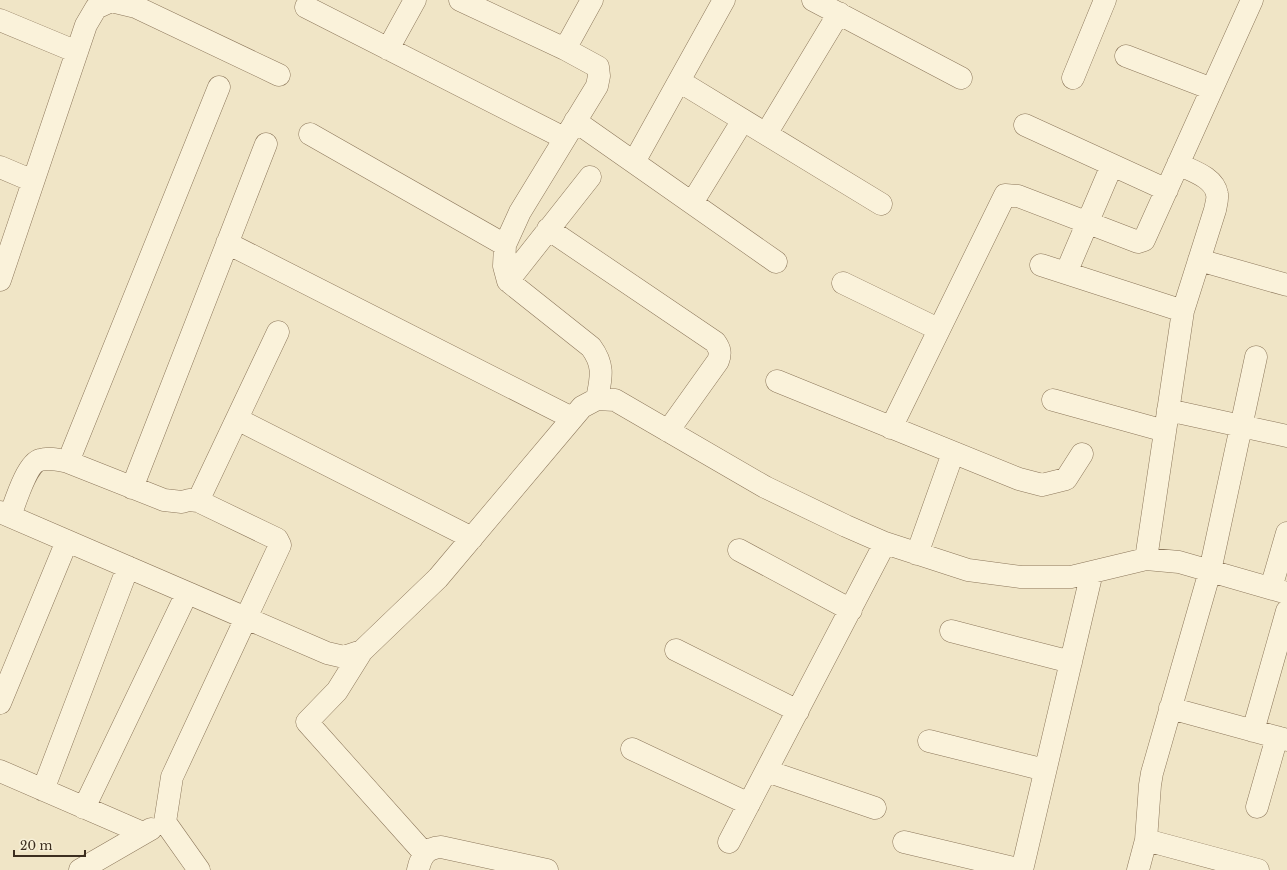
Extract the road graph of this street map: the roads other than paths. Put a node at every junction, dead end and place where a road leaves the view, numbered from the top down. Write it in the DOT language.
graph roads {
  1 [pos="415,0"];
  2 [pos="592,0"];
  3 [pos="724,0"];
  4 [pos="813,0"];
  5 [pos="1105,0"];
  6 [pos="1252,0"];
  7 [pos="472,3"];
  8 [pos="137,4"];
  9 [pos="306,7"];
  10 [pos="839,13"];
  11 [pos="0,20"];
  12 [pos="388,49"];
  13 [pos="565,49"];
  14 [pos="77,52"];
  15 [pos="1126,56"];
  16 [pos="279,75"];
  17 [pos="961,78"];
  18 [pos="1073,78"];
  19 [pos="679,81"];
  20 [pos="219,87"];
  21 [pos="1212,89"];
  22 [pos="743,120"];
  23 [pos="1025,125"];
  24 [pos="570,129"];
  25 [pos="310,134"];
  26 [pos="766,134"];
  27 [pos="266,144"];
  28 [pos="634,162"];
  29 [pos="1178,164"];
  30 [pos="1112,165"];
  31 [pos="0,168"];
  32 [pos="590,177"];
  33 [pos="33,181"];
  34 [pos="1167,190"];
  35 [pos="692,203"];
  36 [pos="880,204"];
  37 [pos="1088,223"];
  38 [pos="548,229"];
  39 [pos="227,243"];
  40 [pos="506,245"];
  41 [pos="1199,260"];
  42 [pos="776,262"];
  43 [pos="1041,265"];
  44 [pos="1066,273"];
  45 [pos="0,280"];
  46 [pos="508,281"];
  47 [pos="843,283"];
  48 [pos="1287,285"];
  49 [pos="1183,311"];
  50 [pos="938,329"];
  51 [pos="278,332"];
  52 [pos="1256,357"];
  53 [pos="777,381"];
  54 [pos="597,399"];
  55 [pos="1054,400"];
  56 [pos="572,418"];
  57 [pos="237,419"];
  58 [pos="1167,420"];
  59 [pos="1241,426"];
  60 [pos="891,428"];
  61 [pos="668,431"];
  62 [pos="1287,436"];
  63 [pos="953,453"];
  64 [pos="1082,454"];
  65 [pos="68,462"];
  66 [pos="132,488"];
  67 [pos="198,501"];
  68 [pos="5,514"];
  69 [pos="1287,532"];
  70 [pos="472,538"];
  71 [pos="67,541"];
  72 [pos="885,543"];
  73 [pos="739,550"];
  74 [pos="917,554"];
  75 [pos="1146,560"];
  76 [pos="128,567"];
  77 [pos="1092,572"];
  78 [pos="1210,572"];
  79 [pos="1279,590"];
  80 [pos="187,593"];
  81 [pos="851,610"];
  82 [pos="1287,611"];
  83 [pos="246,618"];
  84 [pos="951,630"];
  85 [pos="676,650"];
  86 [pos="362,652"];
  87 [pos="1071,662"];
  88 [pos="0,703"];
  89 [pos="1170,708"];
  90 [pos="798,711"];
  91 [pos="1253,731"];
  92 [pos="1282,739"];
  93 [pos="929,741"];
  94 [pos="632,749"];
  95 [pos="1045,770"];
  96 [pos="0,771"];
  97 [pos="767,771"];
  98 [pos="43,790"];
  99 [pos="749,804"];
  100 [pos="1257,807"];
  101 [pos="84,808"];
  102 [pos="875,808"];
  103 [pos="165,822"];
  104 [pos="143,834"];
  105 [pos="1146,840"];
  106 [pos="729,842"];
  107 [pos="904,842"];
  108 [pos="421,861"];
  109 [pos="1250,869"];
  110 [pos="80,870"];
  111 [pos="199,870"];
  112 [pos="547,870"];
  113 [pos="1022,870"];
  114 [pos="1138,870"];
  1 -- 12 [label="street"];
  2 -- 13 [label="street"];
  3 -- 19 [label="street"];
  4 -- 10 [label="street"];
  5 -- 18 [label="street"];
  6 -- 21 [label="street"];
  7 -- 13 [label="street"];
  8 -- 14 [label="street"];
  8 -- 16 [label="street"];
  9 -- 12 [label="street"];
  10 -- 17 [label="street"];
  10 -- 26 [label="street"];
  11 -- 14 [label="street"];
  12 -- 24 [label="street"];
  13 -- 24 [label="street"];
  14 -- 33 [label="street"];
  15 -- 21 [label="street"];
  19 -- 22 [label="street"];
  19 -- 28 [label="street"];
  20 -- 65 [label="street"];
  21 -- 29 [label="street"];
  22 -- 26 [label="street"];
  22 -- 35 [label="street"];
  23 -- 30 [label="street"];
  24 -- 28 [label="street"];
  24 -- 40 [label="street"];
  25 -- 40 [label="street"];
  26 -- 36 [label="street"];
  27 -- 39 [label="street"];
  28 -- 35 [label="street"];
  29 -- 34 [label="street"];
  29 -- 41 [label="street"];
  30 -- 34 [label="street"];
  30 -- 37 [label="street"];
  31 -- 33 [label="street"];
  32 -- 38 [label="street"];
  33 -- 45 [label="street"];
  34 -- 37 [label="street"];
  35 -- 42 [label="street"];
  37 -- 44 [label="street"];
  37 -- 50 [label="street"];
  38 -- 46 [label="street"];
  38 -- 61 [label="street"];
  39 -- 56 [label="street"];
  39 -- 66 [label="street"];
  40 -- 46 [label="street"];
  41 -- 48 [label="street"];
  41 -- 49 [label="street"];
  43 -- 44 [label="street"];
  44 -- 49 [label="street"];
  46 -- 54 [label="street"];
  47 -- 50 [label="street"];
  49 -- 58 [label="street"];
  50 -- 60 [label="street"];
  51 -- 57 [label="street"];
  52 -- 59 [label="street"];
  53 -- 60 [label="street"];
  54 -- 56 [label="street"];
  54 -- 61 [label="street"];
  55 -- 58 [label="street"];
  56 -- 70 [label="street"];
  57 -- 67 [label="street"];
  57 -- 70 [label="street"];
  58 -- 59 [label="street"];
  58 -- 75 [label="street"];
  59 -- 62 [label="street"];
  59 -- 78 [label="street"];
  60 -- 63 [label="street"];
  61 -- 72 [label="street"];
  63 -- 64 [label="street"];
  63 -- 74 [label="street"];
  65 -- 66 [label="street"];
  65 -- 68 [label="street"];
  66 -- 67 [label="street"];
  67 -- 83 [label="street"];
  68 -- 71 [label="street"];
  69 -- 79 [label="street"];
  70 -- 86 [label="street"];
  71 -- 76 [label="street"];
  71 -- 88 [label="street"];
  72 -- 74 [label="street"];
  72 -- 81 [label="street"];
  73 -- 81 [label="street"];
  74 -- 77 [label="street"];
  75 -- 77 [label="street"];
  75 -- 78 [label="street"];
  76 -- 80 [label="street"];
  76 -- 98 [label="street"];
  77 -- 87 [label="street"];
  78 -- 79 [label="street"];
  78 -- 89 [label="street"];
  80 -- 83 [label="street"];
  80 -- 101 [label="street"];
  81 -- 90 [label="street"];
  82 -- 91 [label="street"];
  83 -- 86 [label="street"];
  83 -- 103 [label="street"];
  84 -- 87 [label="street"];
  85 -- 90 [label="street"];
  86 -- 108 [label="street"];
  87 -- 95 [label="street"];
  89 -- 91 [label="street"];
  89 -- 105 [label="street"];
  90 -- 97 [label="street"];
  91 -- 92 [label="street"];
  92 -- 100 [label="street"];
  93 -- 95 [label="street"];
  94 -- 99 [label="street"];
  95 -- 113 [label="street"];
  96 -- 98 [label="street"];
  97 -- 99 [label="street"];
  97 -- 102 [label="street"];
  98 -- 101 [label="street"];
  99 -- 106 [label="street"];
  101 -- 104 [label="street"];
  103 -- 104 [label="street"];
  103 -- 111 [label="street"];
  104 -- 110 [label="street"];
  105 -- 109 [label="street"];
  105 -- 114 [label="street"];
  107 -- 113 [label="street"];
  108 -- 112 [label="street"];
}
